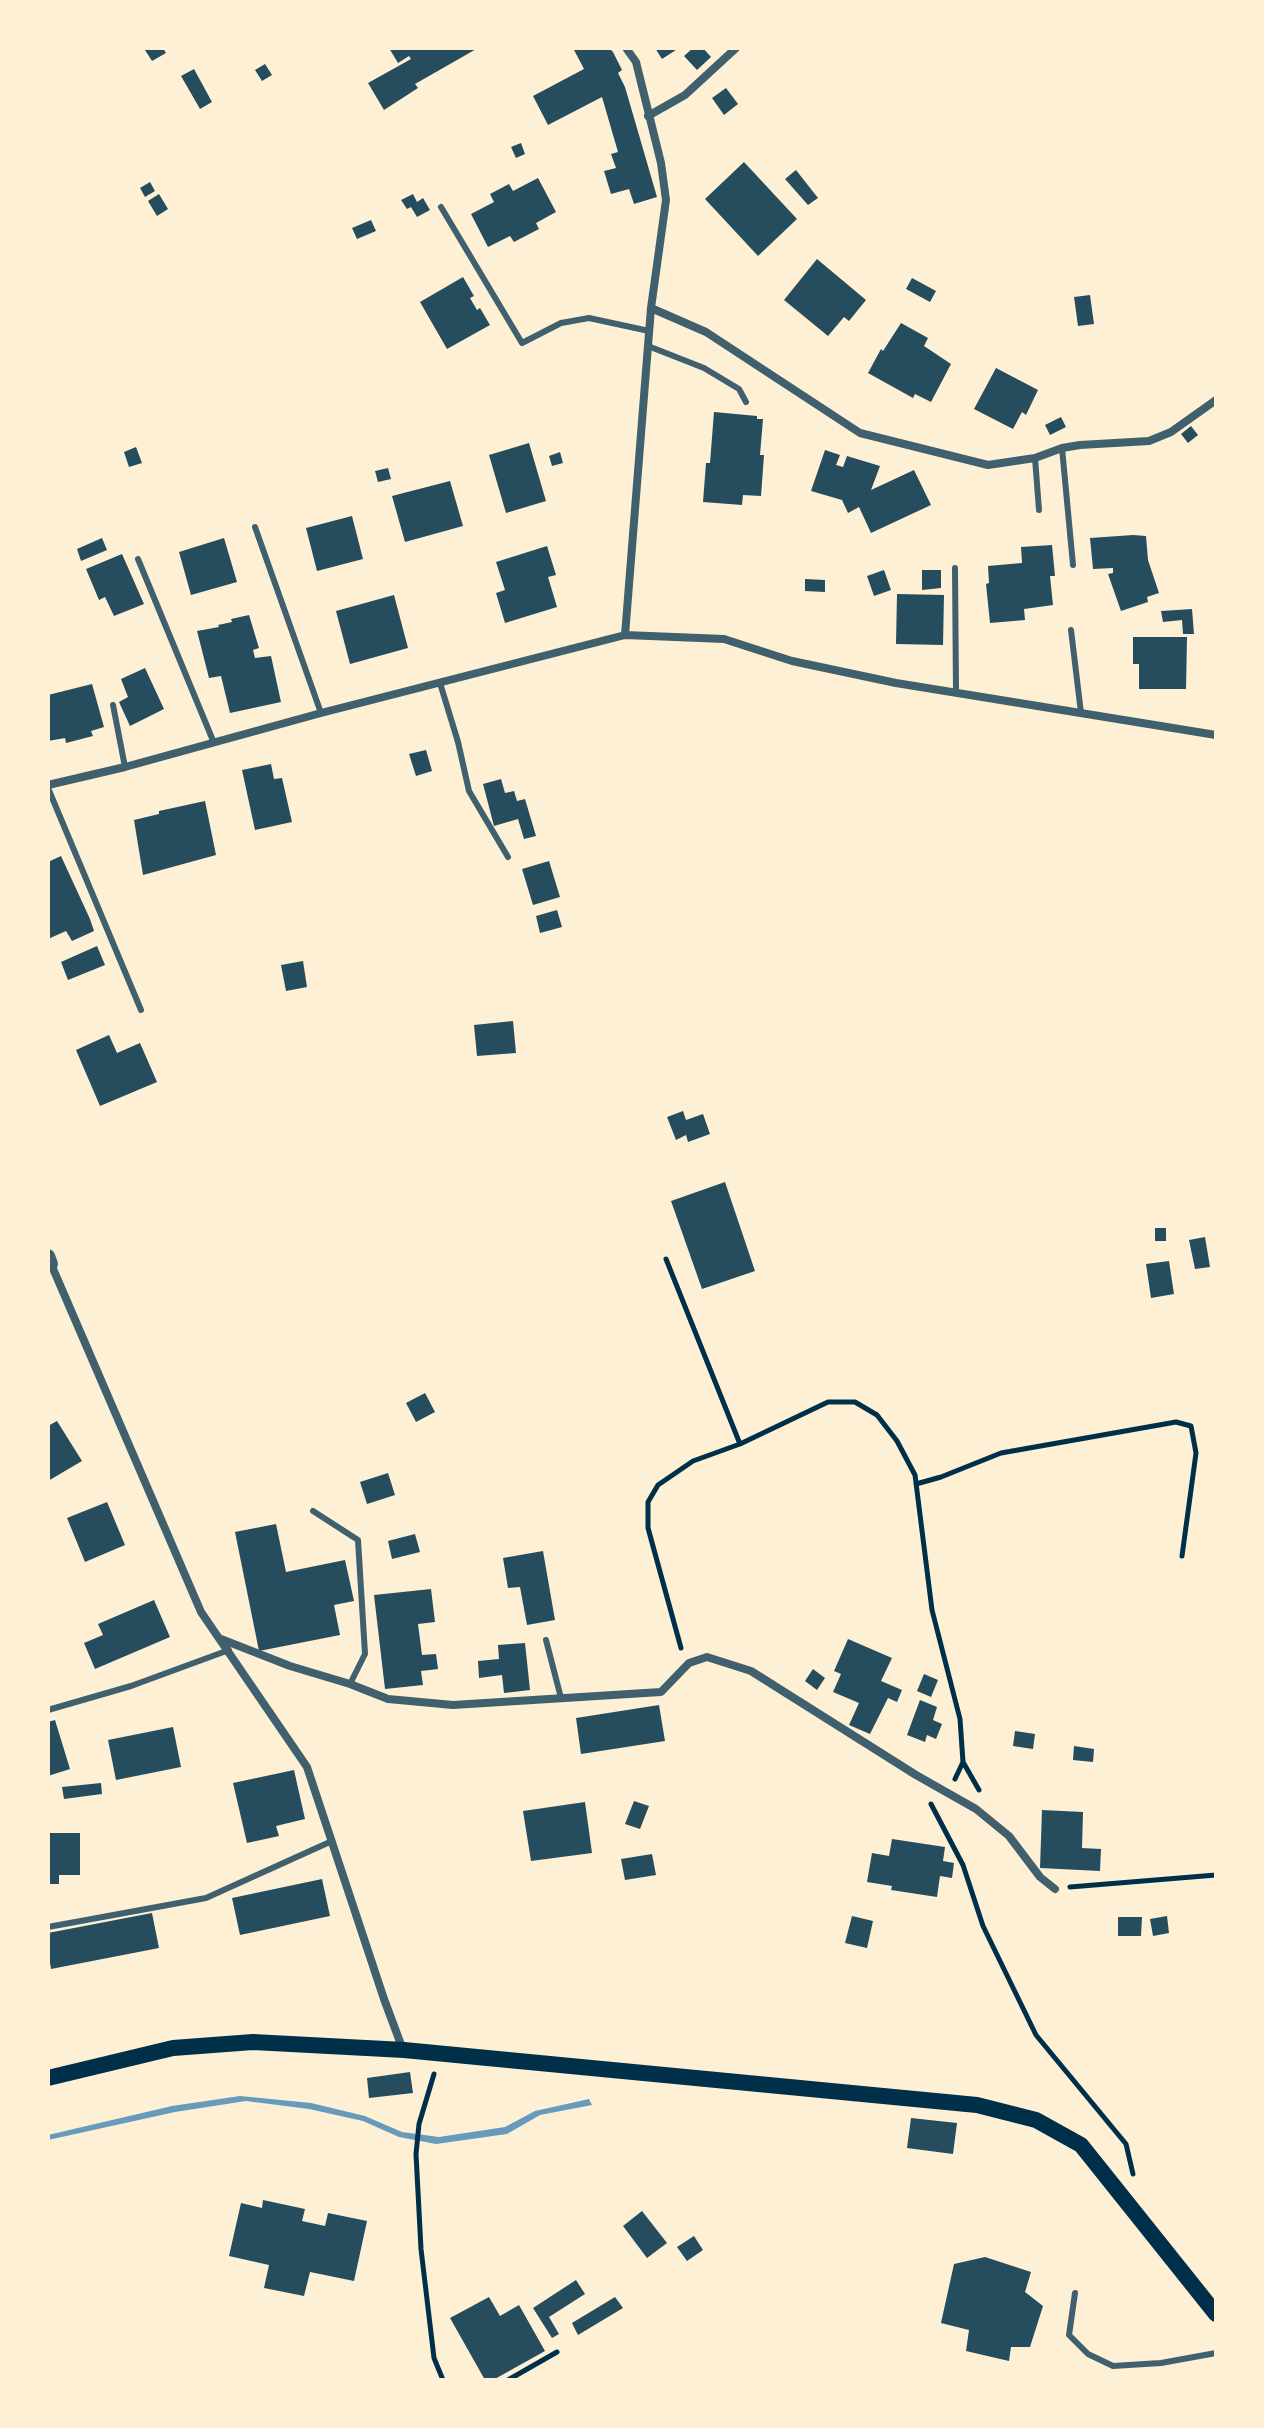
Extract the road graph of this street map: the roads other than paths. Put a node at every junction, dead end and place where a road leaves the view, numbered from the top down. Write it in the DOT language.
graph roads {
  1 [pos="626,48"];
  2 [pos="736,48"];
  3 [pos="726,52"];
  4 [pos="648,116"];
  5 [pos="441,207"];
  6 [pos="651,308"];
  7 [pos="649,331"];
  8 [pos="648,346"];
  9 [pos="1216,400"];
  10 [pos="746,402"];
  11 [pos="1062,448"];
  12 [pos="1035,458"];
  13 [pos="1039,510"];
  14 [pos="255,527"];
  15 [pos="138,559"];
  16 [pos="1073,565"];
  17 [pos="955,568"];
  18 [pos="1071,630"];
  19 [pos="625,635"];
  20 [pos="440,683"];
  21 [pos="956,692"];
  22 [pos="113,705"];
  23 [pos="321,713"];
  24 [pos="1081,713"];
  25 [pos="1216,735"];
  26 [pos="214,743"];
  27 [pos="125,767"];
  28 [pos="48,786"];
  29 [pos="508,857"];
  30 [pos="141,1010"];
  31 [pos="49,1262"];
  32 [pos="313,1511"];
  33 [pos="221,1639"];
  34 [pos="546,1640"];
  35 [pos="229,1650"];
  36 [pos="350,1684"];
  37 [pos="561,1698"];
  38 [pos="48,1710"];
  39 [pos="332,1841"];
  40 [pos="1055,1889"];
  41 [pos="48,1927"];
  42 [pos="404,2050"];
  43 [pos="48,2078"];
  44 [pos="1075,2293"];
  45 [pos="1216,2314"];
  46 [pos="1216,2353"];
  1 -- 4 [label="street"];
  2 -- 3 [label="street"];
  3 -- 4 [label="street"];
  4 -- 6 [label="street"];
  5 -- 7 [label="lane"];
  6 -- 7 [label="street"];
  6 -- 12 [label="street"];
  7 -- 8 [label="street"];
  8 -- 10 [label="lane"];
  8 -- 19 [label="street"];
  9 -- 11 [label="street"];
  11 -- 12 [label="street"];
  11 -- 16 [label="lane"];
  12 -- 13 [label="lane"];
  14 -- 23 [label="lane"];
  15 -- 26 [label="lane"];
  17 -- 21 [label="lane"];
  18 -- 24 [label="lane"];
  19 -- 20 [label="street"];
  19 -- 21 [label="street"];
  20 -- 23 [label="street"];
  20 -- 29 [label="lane"];
  21 -- 24 [label="street"];
  22 -- 27 [label="lane"];
  23 -- 26 [label="street"];
  24 -- 25 [label="street"];
  26 -- 27 [label="street"];
  27 -- 28 [label="street"];
  28 -- 30 [label="lane"];
  31 -- 33 [label="street"];
  32 -- 36 [label="lane"];
  33 -- 35 [label="street"];
  33 -- 36 [label="street"];
  34 -- 37 [label="lane"];
  35 -- 38 [label="lane"];
  35 -- 39 [label="street"];
  36 -- 37 [label="street"];
  37 -- 40 [label="street"];
  39 -- 41 [label="lane"];
  39 -- 42 [label="street"];
  42 -- 43 [label="main road"];
  42 -- 45 [label="main road"];
  44 -- 46 [label="lane"];
}
